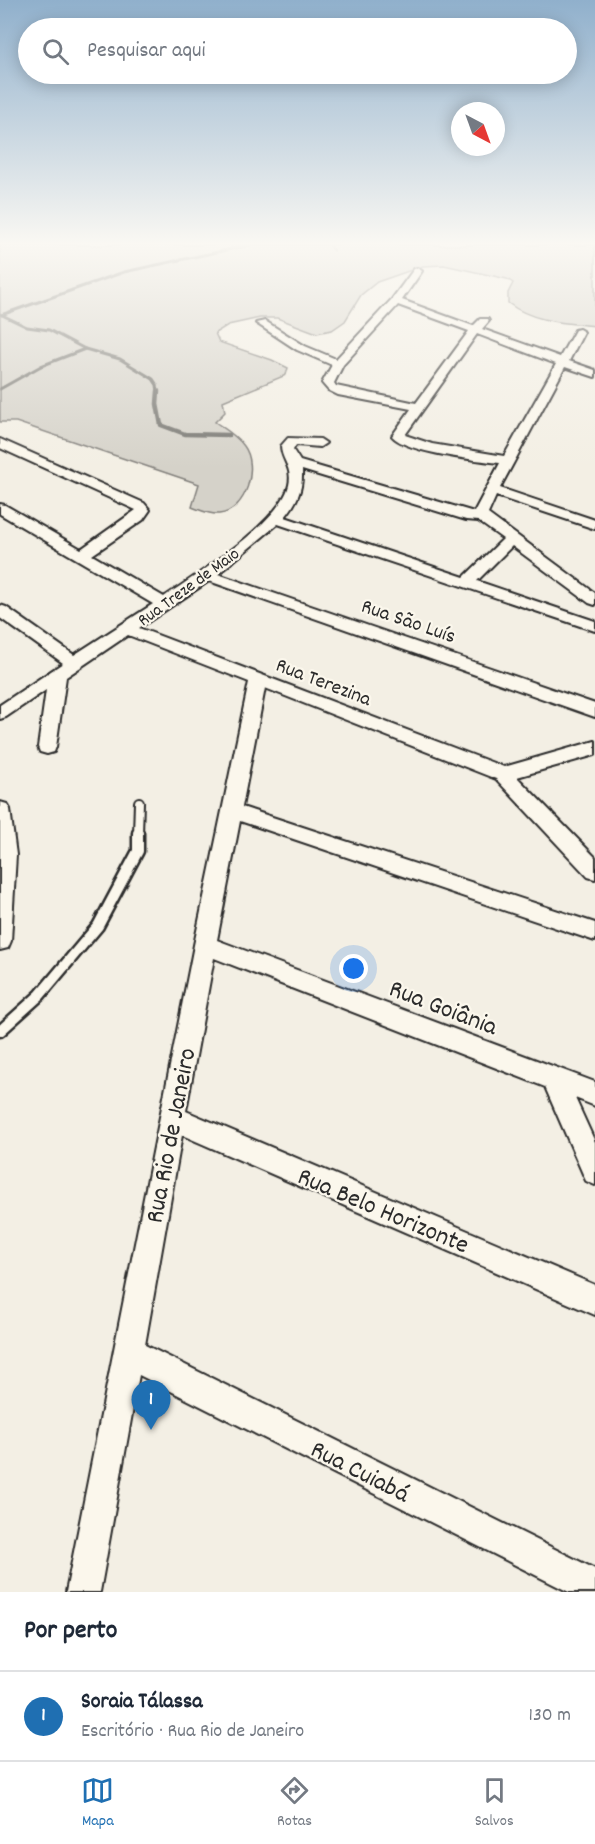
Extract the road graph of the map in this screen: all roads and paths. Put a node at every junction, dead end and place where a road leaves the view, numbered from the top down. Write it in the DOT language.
graph roads {
  1 [pos="379,319"];
  2 [pos="446,319"];
  3 [pos="484,321"];
  4 [pos="261,322"];
  5 [pos="475,330"];
  6 [pos="579,332"];
  7 [pos="562,362"];
  8 [pos="338,364"];
  9 [pos="595,374"];
  10 [pos="419,407"];
  11 [pos="0,443"];
  12 [pos="321,443"];
  13 [pos="508,460"];
  14 [pos="295,464"];
  15 [pos="492,490"];
  16 [pos="0,508"];
  17 [pos="481,516"];
  18 [pos="276,519"];
  19 [pos="595,525"];
  20 [pos="512,538"];
  21 [pos="82,555"];
  22 [pos="207,576"];
  23 [pos="466,583"];
  24 [pos="595,600"];
  25 [pos="165,604"];
  26 [pos="0,610"];
  27 [pos="595,626"];
  28 [pos="128,629"];
  29 [pos="75,664"];
  30 [pos="57,677"];
  31 [pos="258,679"];
  32 [pos="595,711"];
  33 [pos="0,714"];
  34 [pos="47,747"];
  35 [pos="595,748"];
  36 [pos="503,774"];
  37 [pos="138,802"];
  38 [pos="0,809"];
  39 [pos="232,811"];
  40 [pos="595,871"];
  41 [pos="595,932"];
  42 [pos="0,941"];
  43 [pos="205,945"];
  44 [pos="0,1031"];
  45 [pos="554,1079"];
  46 [pos="595,1094"];
  47 [pos="172,1118"];
  48 [pos="595,1172"];
  49 [pos="595,1300"];
  50 [pos="128,1353"];
  51 [pos="595,1587"];
  52 [pos="83,1592"];
  1 -- 8 [label="street"];
  2 -- 5 [label="street"];
  3 -- 5 [label="street"];
  4 -- 8 [label="street"];
  5 -- 7 [label="street"];
  5 -- 10 [label="street"];
  6 -- 7 [label="street"];
  7 -- 9 [label="street"];
  7 -- 13 [label="street"];
  8 -- 10 [label="street"];
  10 -- 13 [label="street"];
  11 -- 21 [label="street"];
  12 -- 14 [label="street, Rua Treze de Maio"];
  13 -- 15 [label="street"];
  14 -- 17 [label="street"];
  14 -- 18 [label="street, Rua Treze de Maio"];
  15 -- 17 [label="street"];
  15 -- 19 [label="street"];
  16 -- 21 [label="street"];
  17 -- 20 [label="street"];
  18 -- 22 [label="street, Rua Treze de Maio"];
  18 -- 23 [label="street"];
  20 -- 23 [label="street"];
  20 -- 24 [label="street"];
  21 -- 25 [label="street"];
  22 -- 25 [label="street, Rua Treze de Maio"];
  22 -- 32 [label="street, Rua São Luís"];
  23 -- 27 [label="street"];
  25 -- 28 [label="street, Rua Treze de Maio"];
  26 -- 29 [label="street"];
  28 -- 29 [label="street, Rua Treze de Maio"];
  28 -- 31 [label="street, Rua Terezina"];
  29 -- 30 [label="street, Rua Treze de Maio"];
  30 -- 33 [label="street, Rua Treze de Maio"];
  30 -- 34 [label="street"];
  31 -- 36 [label="street, Rua Terezina"];
  31 -- 39 [label="street, Rua Rio de Janeiro"];
  35 -- 36 [label="street"];
  36 -- 40 [label="street"];
  37 -- 44 [label="lane"];
  38 -- 42 [label="street"];
  39 -- 41 [label="street"];
  39 -- 43 [label="street, Rua Rio de Janeiro"];
  43 -- 45 [label="street, Rua Goiânia"];
  43 -- 47 [label="street, Rua Rio de Janeiro"];
  45 -- 46 [label="street, Rua Goiânia"];
  45 -- 48 [label="street"];
  47 -- 49 [label="street, Rua Belo Horizonte"];
  47 -- 50 [label="street, Rua Rio de Janeiro"];
  50 -- 51 [label="street, Rua Cuiabá"];
  50 -- 52 [label="street, Rua Rio de Janeiro"];
}
